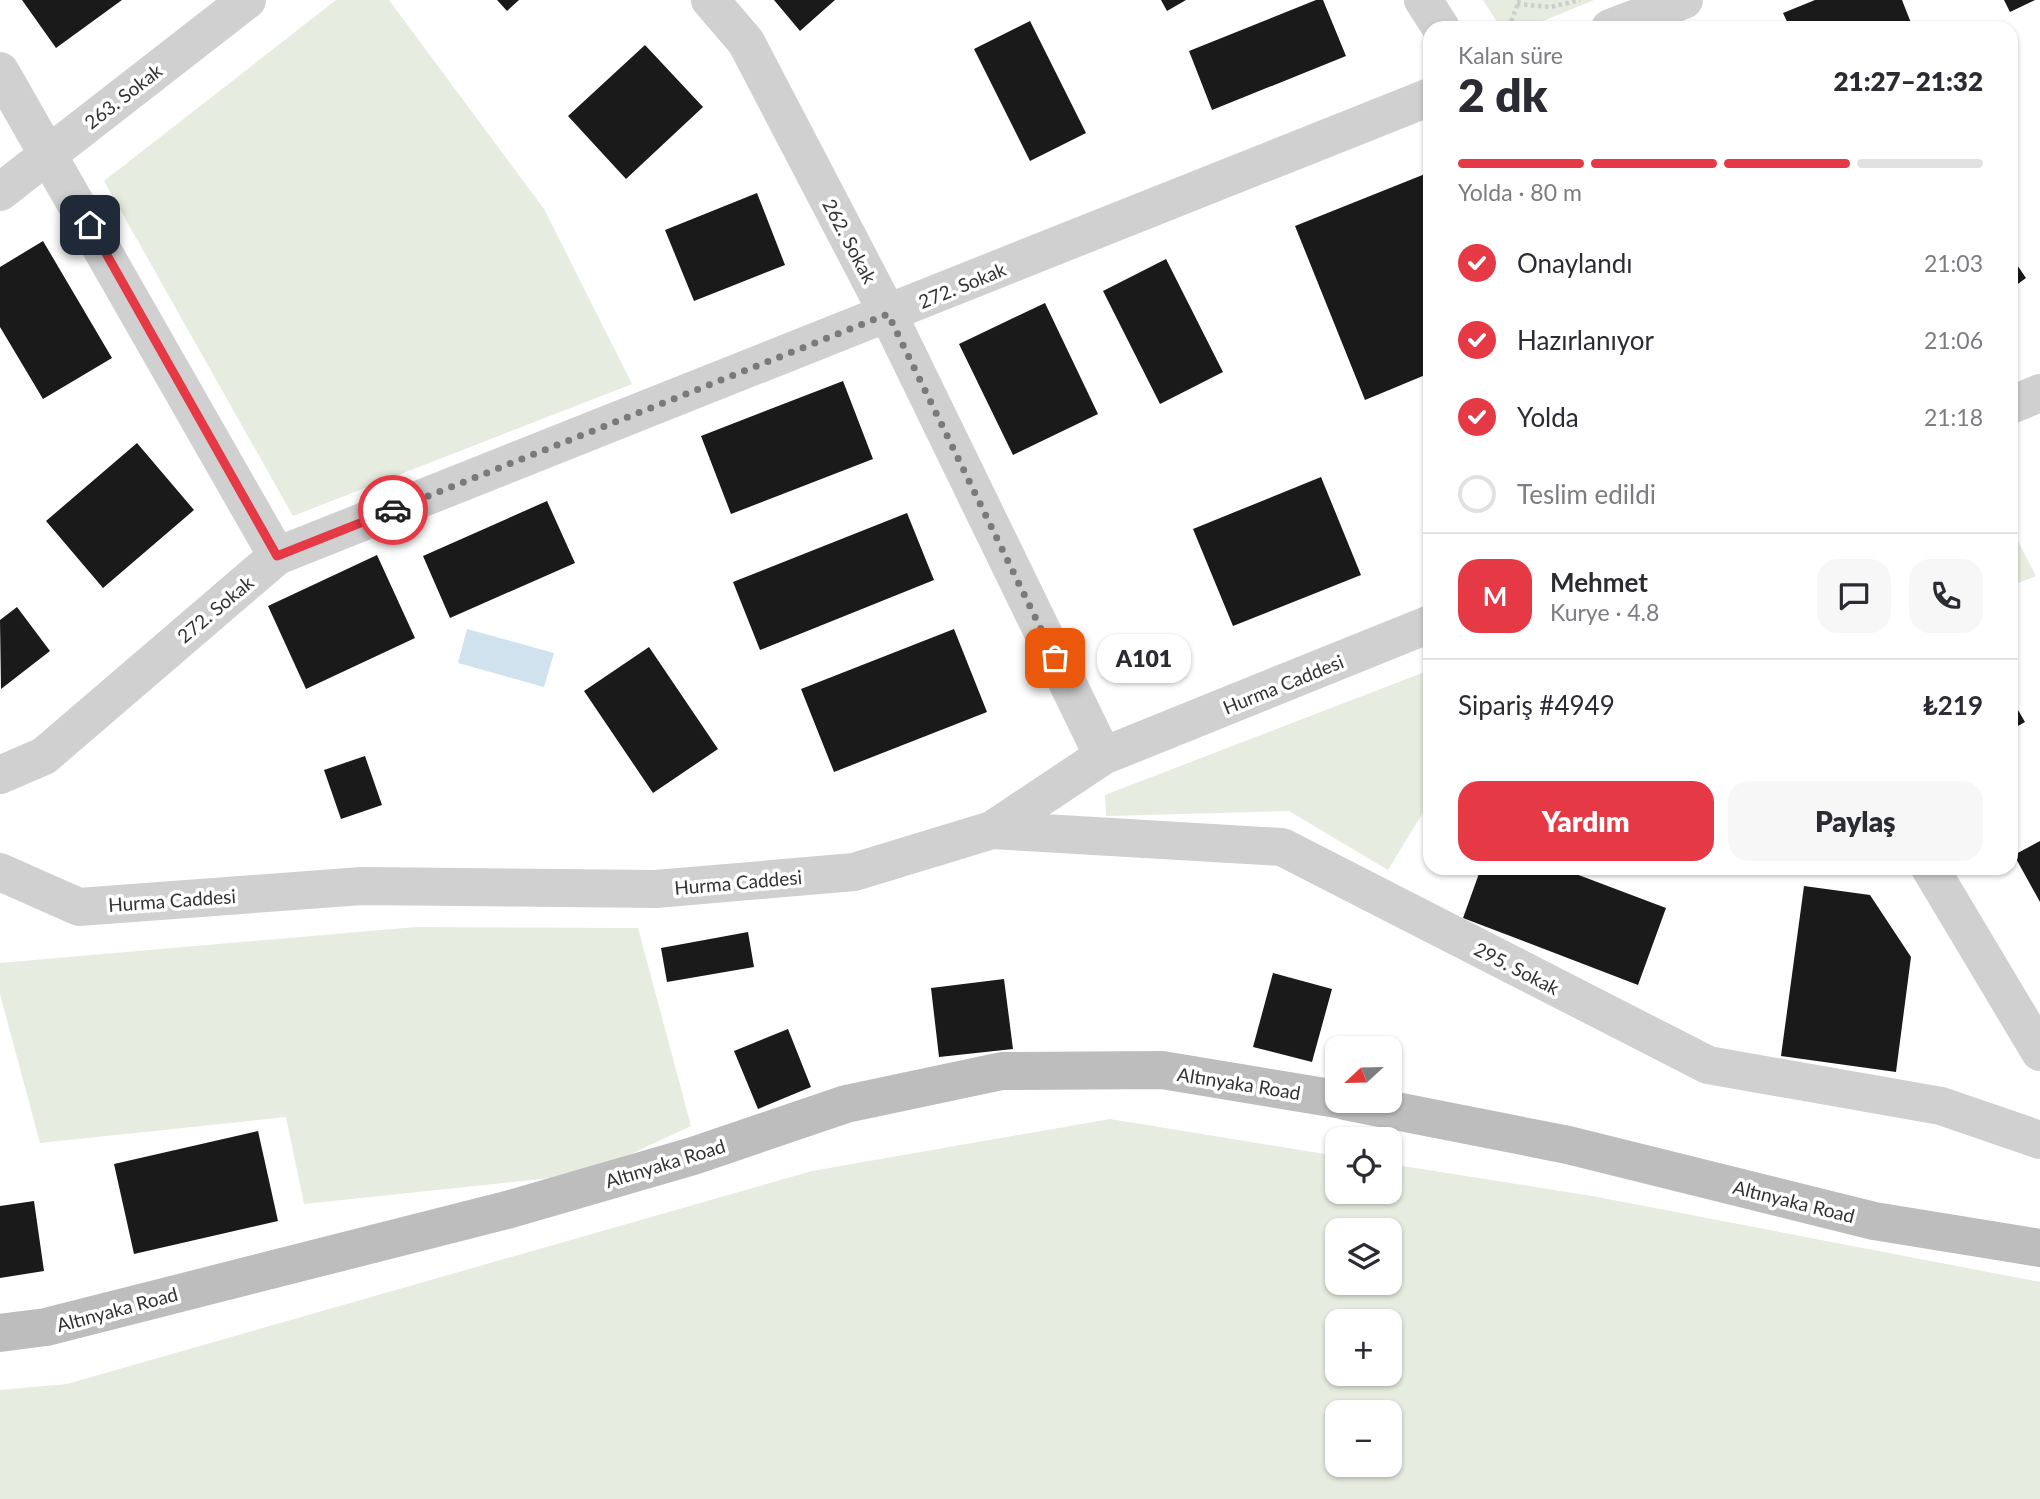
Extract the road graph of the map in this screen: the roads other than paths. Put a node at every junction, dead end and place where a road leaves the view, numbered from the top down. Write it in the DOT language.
graph roads {
  1 [pos="247,0"];
  2 [pos="710,0"];
  3 [pos="1423,0"];
  4 [pos="1684,0"];
  5 [pos="1436,21"];
  6 [pos="1628,21"];
  7 [pos="0,71"];
  8 [pos="1423,100"];
  9 [pos="49,153"];
  10 [pos="0,192"];
  11 [pos="888,314"];
  12 [pos="2040,393"];
  13 [pos="2018,402"];
  14 [pos="277,556"];
  15 [pos="1423,627"];
  16 [pos="1103,756"];
  17 [pos="0,775"];
  18 [pos="992,830"];
  19 [pos="0,872"];
  20 [pos="1934,875"];
  21 [pos="2040,1052"];
  22 [pos="1325,1097"];
  23 [pos="1402,1112"];
  24 [pos="2040,1140"];
  25 [pos="2040,1248"];
  26 [pos="0,1333"];
  1 -- 9 [label="street, 263. Sokak"];
  2 -- 11 [label="street, 262. Sokak"];
  3 -- 5 [label="street"];
  4 -- 6 [label="street"];
  7 -- 9 [label="street"];
  8 -- 11 [label="street, 272. Sokak"];
  9 -- 10 [label="street, 263. Sokak"];
  9 -- 14 [label="street"];
  11 -- 14 [label="street, 272. Sokak"];
  11 -- 16 [label="street, 262. Sokak"];
  12 -- 13 [label="street"];
  14 -- 17 [label="street, 272. Sokak"];
  15 -- 16 [label="street, Hurma Caddesi"];
  16 -- 18 [label="street, Hurma Caddesi"];
  18 -- 19 [label="street, Hurma Caddesi"];
  18 -- 24 [label="street, 295. Sokak"];
  20 -- 21 [label="street"];
  22 -- 26 [label="main road, Altınyaka Road"];
  23 -- 25 [label="main road, Altınyaka Road"];
}
